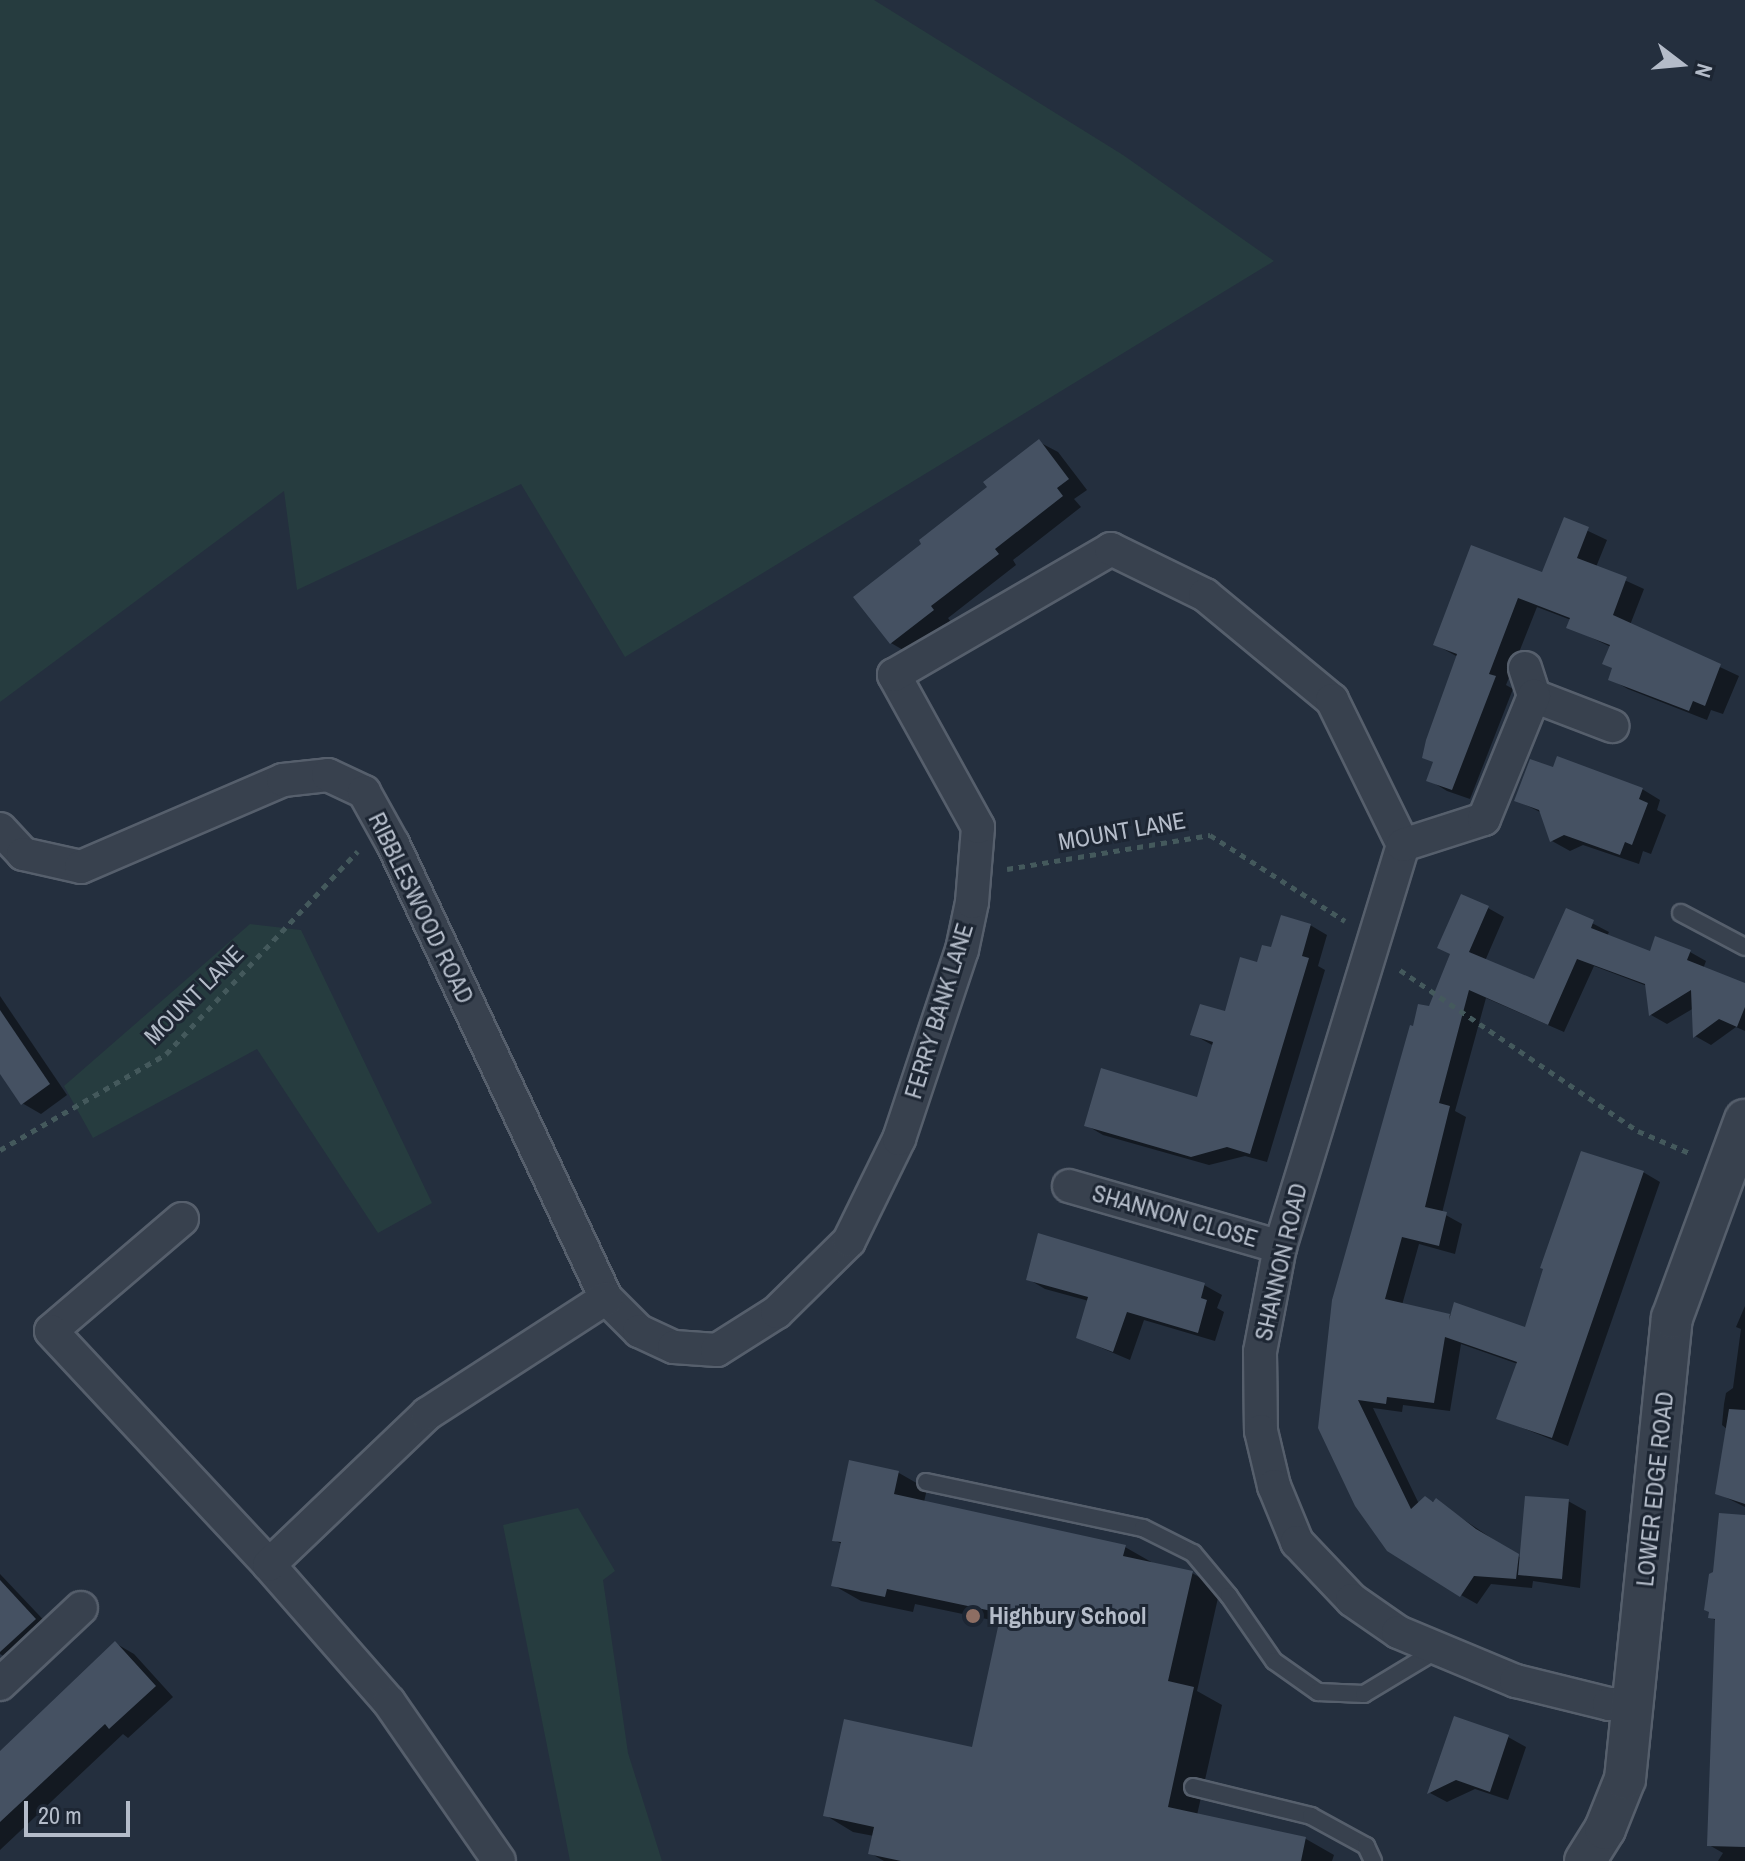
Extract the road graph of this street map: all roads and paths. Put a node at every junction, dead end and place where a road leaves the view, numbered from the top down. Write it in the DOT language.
graph roads {
  1 [pos="1612,726"];
  2 [pos="0,829"];
  3 [pos="386,832"];
  4 [pos="1403,845"];
  5 [pos="974,870"];
  6 [pos="1681,913"];
  7 [pos="1360,931"];
  8 [pos="1745,947"];
  9 [pos="1745,1120"];
  10 [pos="0,1150"];
  11 [pos="1725,1169"];
  12 [pos="1069,1186"];
  13 [pos="182,1219"];
  14 [pos="1280,1247"];
  15 [pos="606,1298"];
  16 [pos="926,1482"];
  17 [pos="269,1565"];
  18 [pos="81,1608"];
  19 [pos="1437,1650"];
  20 [pos="0,1684"];
  21 [pos="1634,1704"];
  22 [pos="1193,1787"];
  23 [pos="499,1861"];
  24 [pos="1373,1861"];
  25 [pos="1585,1861"];
  1 -- 4 [label="street"];
  2 -- 3 [label="street, RIBBLESWOOD ROAD"];
  3 -- 10 [label="path, MOUNT LANE"];
  3 -- 15 [label="street, RIBBLESWOOD ROAD"];
  4 -- 5 [label="street, FERRY BANK LANE"];
  4 -- 7 [label="street, SHANNON ROAD"];
  5 -- 7 [label="path, MOUNT LANE"];
  5 -- 15 [label="street, FERRY BANK LANE"];
  6 -- 8 [label="lane"];
  7 -- 11 [label="path, MOUNT LANE"];
  7 -- 14 [label="street, SHANNON ROAD"];
  9 -- 11 [label="street, LOWER EDGE ROAD"];
  11 -- 21 [label="street, LOWER EDGE ROAD"];
  12 -- 14 [label="street, SHANNON CLOSE"];
  13 -- 17 [label="street"];
  14 -- 19 [label="street, SHANNON ROAD"];
  15 -- 17 [label="street"];
  16 -- 19 [label="lane"];
  17 -- 23 [label="street"];
  18 -- 20 [label="street"];
  19 -- 21 [label="street, SHANNON ROAD"];
  21 -- 25 [label="street, LOWER EDGE ROAD"];
  22 -- 24 [label="lane"];
}
